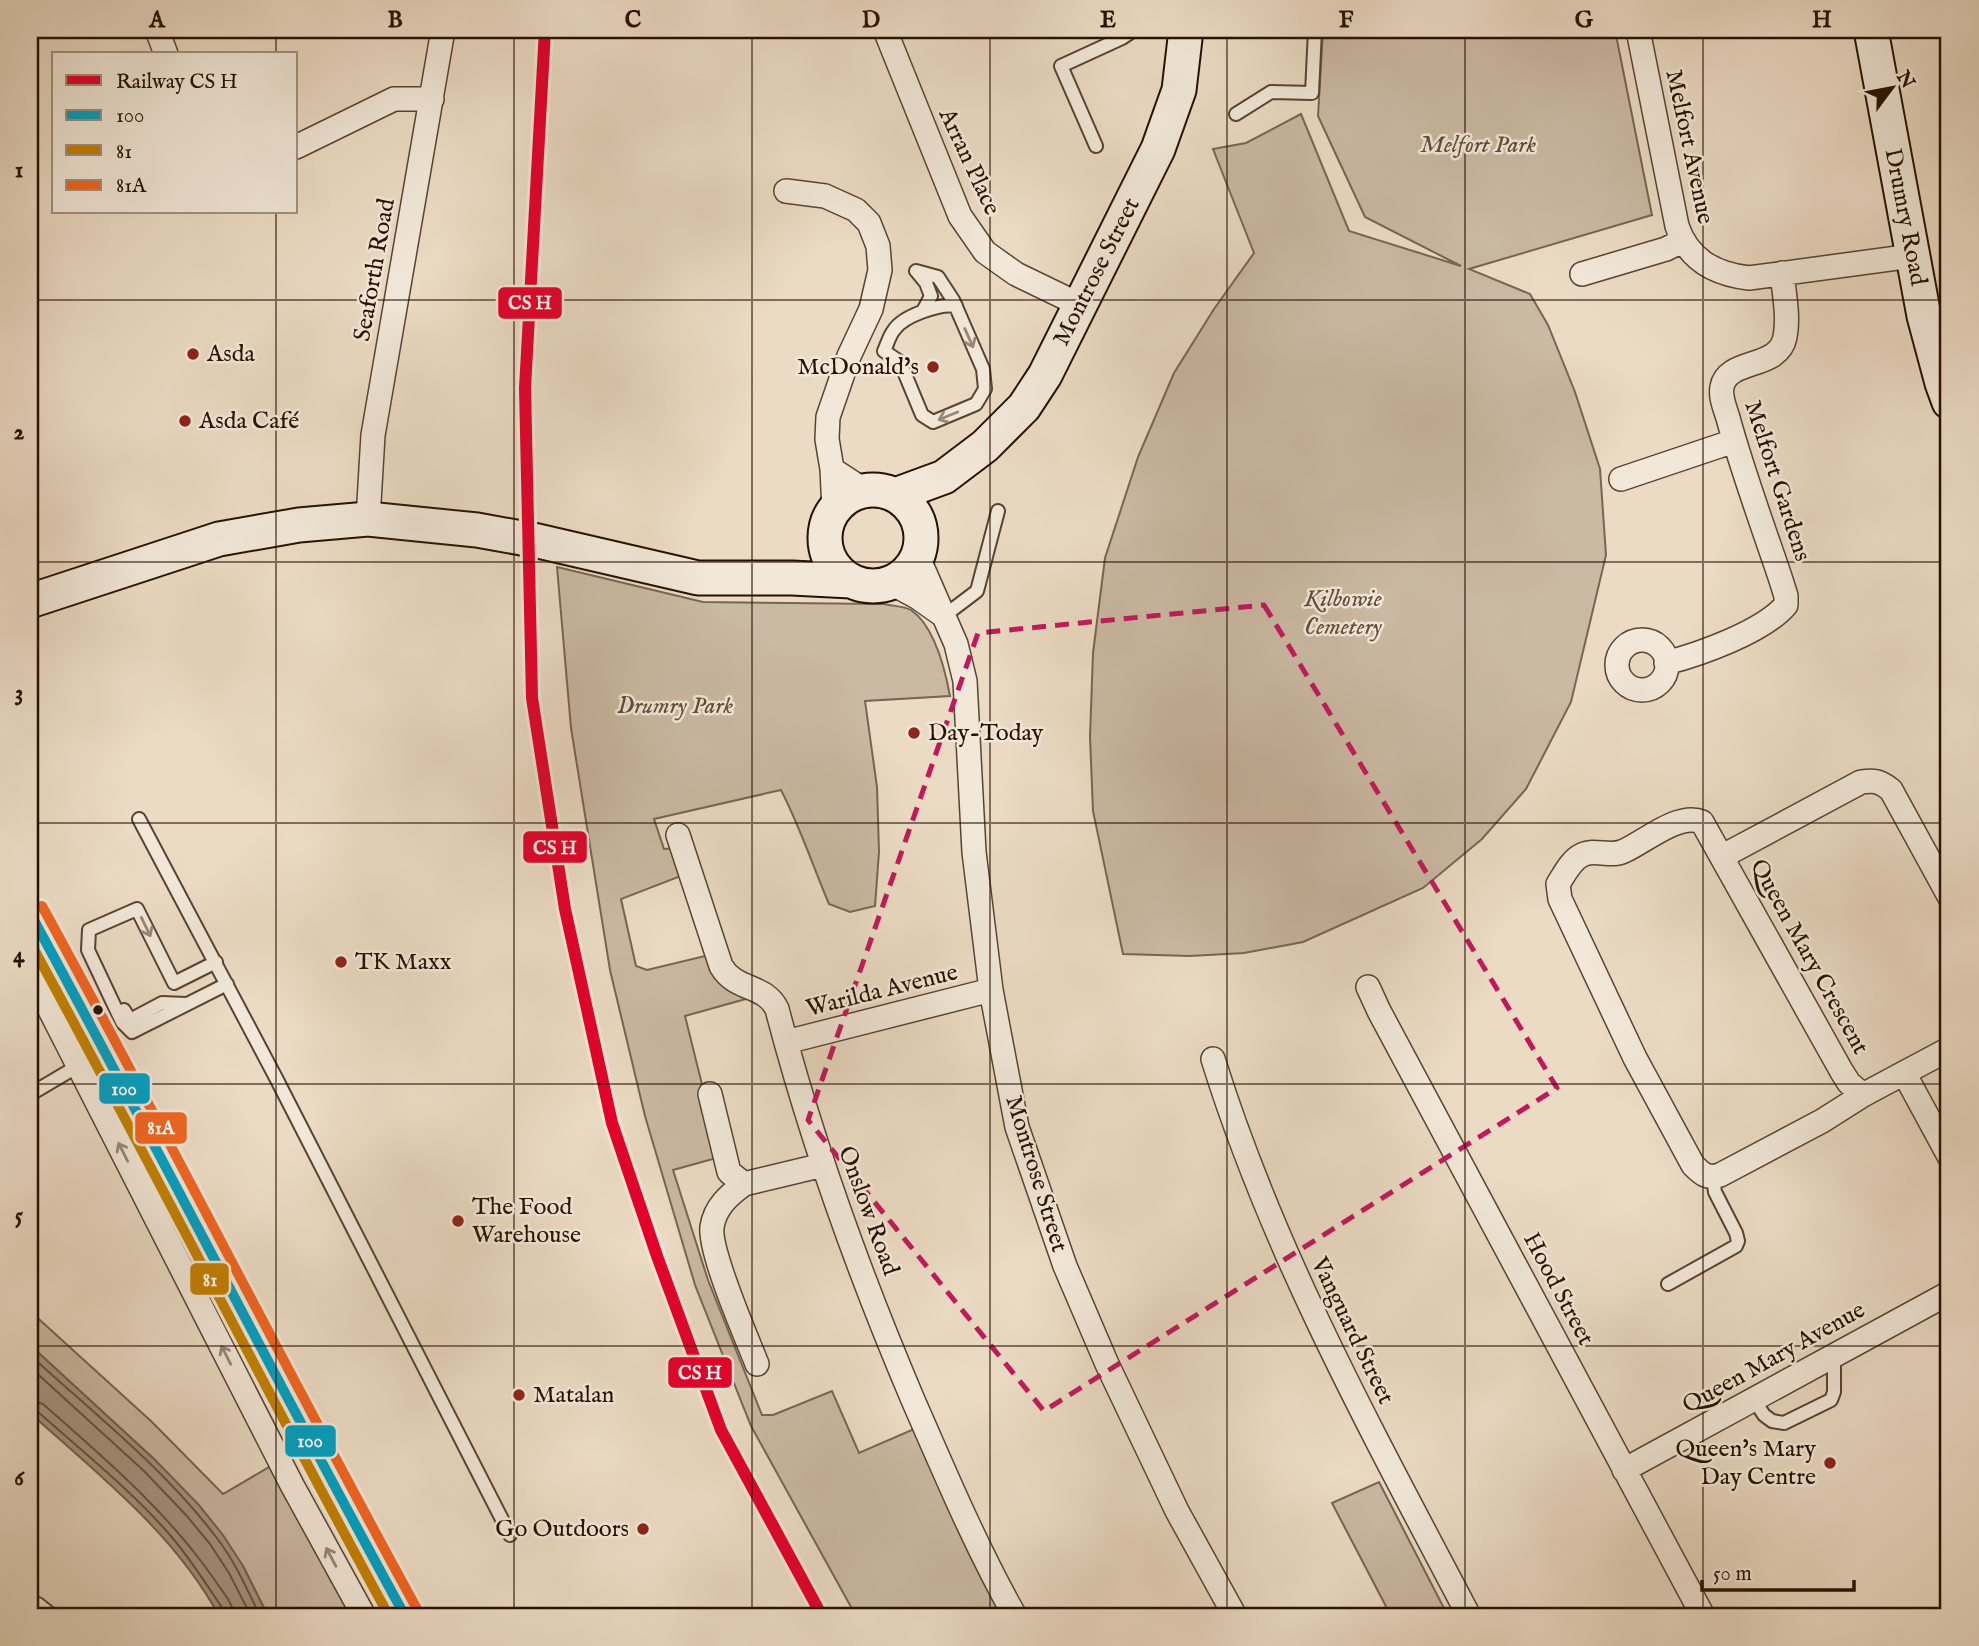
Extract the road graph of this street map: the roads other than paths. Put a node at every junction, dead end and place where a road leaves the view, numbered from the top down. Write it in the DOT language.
graph roads {
  1 [pos="157,30"];
  2 [pos="443,30"];
  3 [pos="885,30"];
  4 [pos="1134,30"];
  5 [pos="1186,30"];
  6 [pos="1315,30"];
  7 [pos="1638,30"];
  8 [pos="1871,30"];
  9 [pos="165,52"];
  10 [pos="432,99"];
  11 [pos="1236,114"];
  12 [pos="298,146"];
  13 [pos="1096,146"];
  14 [pos="786,191"];
  15 [pos="1682,241"];
  16 [pos="1912,256"];
  17 [pos="1782,273"];
  18 [pos="1582,274"];
  19 [pos="1080,305"];
  20 [pos="956,306"];
  21 [pos="923,311"];
  22 [pos="1949,402"];
  23 [pos="1734,441"];
  24 [pos="832,469"];
  25 [pos="944,477"];
  26 [pos="1621,479"];
  27 [pos="879,492"];
  28 [pos="998,511"];
  29 [pos="368,519"];
  30 [pos="829,526"];
  31 [pos="919,542"];
  32 [pos="792,578"];
  33 [pos="851,581"];
  34 [pos="891,583"];
  35 [pos="30,601"];
  36 [pos="944,616"];
  37 [pos="1666,663"];
  38 [pos="139,819"];
  39 [pos="678,835"];
  40 [pos="1723,856"];
  41 [pos="1949,896"];
  42 [pos="30,913"];
  43 [pos="216,962"];
  44 [pos="30,971"];
  45 [pos="227,984"];
  46 [pos="1368,986"];
  47 [pos="990,990"];
  48 [pos="786,1042"];
  49 [pos="1949,1049"];
  50 [pos="105,1050"];
  51 [pos="1213,1059"];
  52 [pos="78,1065"];
  53 [pos="1904,1073"];
  54 [pos="34,1091"];
  55 [pos="710,1094"];
  56 [pos="1863,1095"];
  57 [pos="1949,1156"];
  58 [pos="823,1165"];
  59 [pos="1713,1177"];
  60 [pos="744,1184"];
  61 [pos="1668,1284"];
  62 [pos="1949,1293"];
  63 [pos="1834,1356"];
  64 [pos="757,1364"];
  65 [pos="1754,1400"];
  66 [pos="1624,1469"];
  67 [pos="510,1535"];
  68 [pos="30,1608"];
  69 [pos="53,1616"];
  70 [pos="364,1616"];
  71 [pos="405,1616"];
  72 [pos="1015,1616"];
  73 [pos="1235,1616"];
  74 [pos="1469,1616"];
  75 [pos="1703,1616"];
  1 -- 9 [label="street"];
  2 -- 10 [label="street, Seaforth Road"];
  3 -- 19 [label="street, Arran Place"];
  4 -- 13 [label="lane"];
  5 -- 19 [label="street, Montrose Street"];
  6 -- 11 [label="lane"];
  7 -- 15 [label="street, Melfort Avenue"];
  8 -- 16 [label="street, Drumry Road"];
  10 -- 12 [label="street"];
  10 -- 29 [label="street, Seaforth Road"];
  14 -- 24 [label="street"];
  15 -- 17 [label="street, Melfort Avenue"];
  15 -- 18 [label="street"];
  16 -- 17 [label="street, Melfort Avenue"];
  16 -- 22 [label="street, Drumry Road"];
  17 -- 23 [label="street, Melfort Gardens"];
  19 -- 25 [label="street, Montrose Street"];
  20 -- 21 [label="lane"];
  20 -- 21 [label="lane"];
  20 -- 21 [label="lane, one-way"];
  23 -- 26 [label="street"];
  23 -- 37 [label="street, Melfort Gardens"];
  24 -- 27 [label="street"];
  24 -- 30 [label="street"];
  25 -- 27 [label="street, Montrose Street"];
  25 -- 31 [label="street, Montrose Street"];
  27 -- 30 [label="street"];
  27 -- 31 [label="street"];
  28 -- 36 [label="lane"];
  29 -- 32 [label="street"];
  29 -- 35 [label="street"];
  30 -- 32 [label="street"];
  30 -- 33 [label="street"];
  31 -- 34 [label="street"];
  31 -- 36 [label="street, Montrose Street"];
  32 -- 33 [label="street"];
  33 -- 34 [label="street"];
  34 -- 36 [label="street"];
  36 -- 47 [label="street, Montrose Street"];
  38 -- 43 [label="lane"];
  39 -- 48 [label="street, Onslow Road"];
  40 -- 41 [label="street, Queen Mary Crescent"];
  40 -- 56 [label="street, Queen Mary Crescent"];
  40 -- 59 [label="street"];
  42 -- 50 [label="street"];
  43 -- 45 [label="lane"];
  45 -- 43 [label="lane, one-way"];
  44 -- 52 [label="street"];
  45 -- 67 [label="lane"];
  46 -- 66 [label="street, Hood Street"];
  47 -- 48 [label="street, Warilda Avenue"];
  47 -- 73 [label="street, Montrose Street"];
  48 -- 58 [label="street, Onslow Road"];
  49 -- 53 [label="street"];
  50 -- 52 [label="lane"];
  50 -- 71 [label="street"];
  51 -- 74 [label="street, Vanguard Street"];
  52 -- 54 [label="lane"];
  70 -- 52 [label="street, one-way"];
  53 -- 56 [label="street"];
  53 -- 57 [label="street"];
  55 -- 60 [label="street"];
  56 -- 59 [label="street"];
  58 -- 60 [label="street"];
  58 -- 72 [label="street, Onslow Road"];
  59 -- 61 [label="lane"];
  60 -- 64 [label="street"];
  62 -- 63 [label="street, Queen Mary Avenue"];
  63 -- 65 [label="street, Queen Mary Avenue"];
  63 -- 65 [label="lane"];
  65 -- 66 [label="street, Queen Mary Avenue"];
  66 -- 75 [label="street, Hood Street"];
  68 -- 69 [label="lane"];
}
